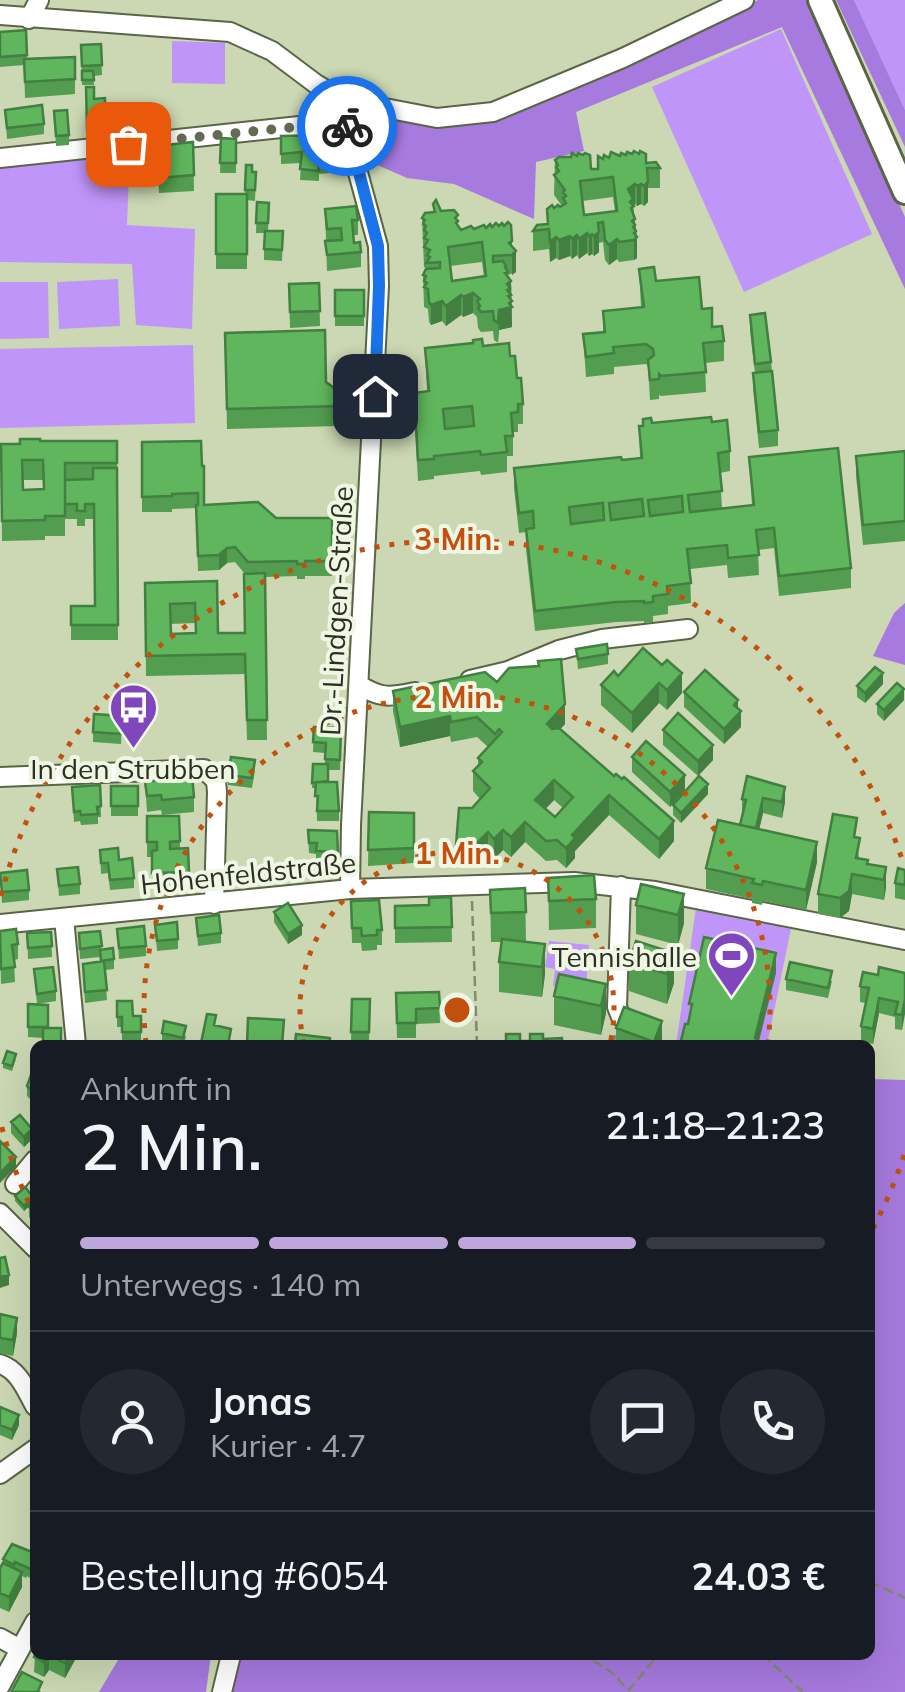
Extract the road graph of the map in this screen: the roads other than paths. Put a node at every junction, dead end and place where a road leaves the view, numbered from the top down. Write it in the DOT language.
graph roads {
  1 [pos="38,0"];
  2 [pos="744,0"];
  3 [pos="820,0"];
  4 [pos="0,15"];
  5 [pos="29,19"];
  6 [pos="343,100"];
  7 [pos="346,122"];
  8 [pos="0,158"];
  9 [pos="905,192"];
  10 [pos="688,629"];
  11 [pos="360,685"];
  12 [pos="0,777"];
  13 [pos="621,886"];
  14 [pos="350,889"];
  15 [pos="214,904"];
  16 [pos="64,918"];
  17 [pos="0,924"];
  18 [pos="905,940"];
  19 [pos="657,1030"];
  20 [pos="76,1040"];
  21 [pos="30,1166"];
  22 [pos="14,1184"];
  23 [pos="0,1213"];
  24 [pos="30,1243"];
  25 [pos="0,1364"];
  26 [pos="30,1398"];
  27 [pos="30,1453"];
  28 [pos="0,1474"];
  29 [pos="30,1631"];
  30 [pos="0,1638"];
  31 [pos="20,1649"];
  32 [pos="231,1660"];
  33 [pos="0,1686"];
  34 [pos="222,1692"];
  1 -- 5 [label="street"];
  2 -- 6 [label="street"];
  3 -- 9 [label="main road"];
  4 -- 5 [label="street"];
  5 -- 6 [label="street"];
  6 -- 7 [label="street, Dr.-Lindgen-Straße"];
  7 -- 8 [label="street"];
  7 -- 11 [label="street, Dr.-Lindgen-Straße"];
  10 -- 11 [label="street"];
  11 -- 14 [label="street, Dr.-Lindgen-Straße"];
  12 -- 15 [label="street"];
  13 -- 14 [label="street, Hohenfeldstraße"];
  13 -- 18 [label="street, Hohenfeldstraße"];
  13 -- 19 [label="street"];
  14 -- 15 [label="street, Hohenfeldstraße"];
  15 -- 16 [label="street, Hohenfeldstraße"];
  16 -- 17 [label="street, Hohenfeldstraße"];
  16 -- 20 [label="street"];
  21 -- 22 [label="street"];
  23 -- 24 [label="street"];
  25 -- 26 [label="street"];
  27 -- 28 [label="street"];
  29 -- 31 [label="street"];
  30 -- 31 [label="street"];
  31 -- 33 [label="street"];
  32 -- 34 [label="street"];
}
